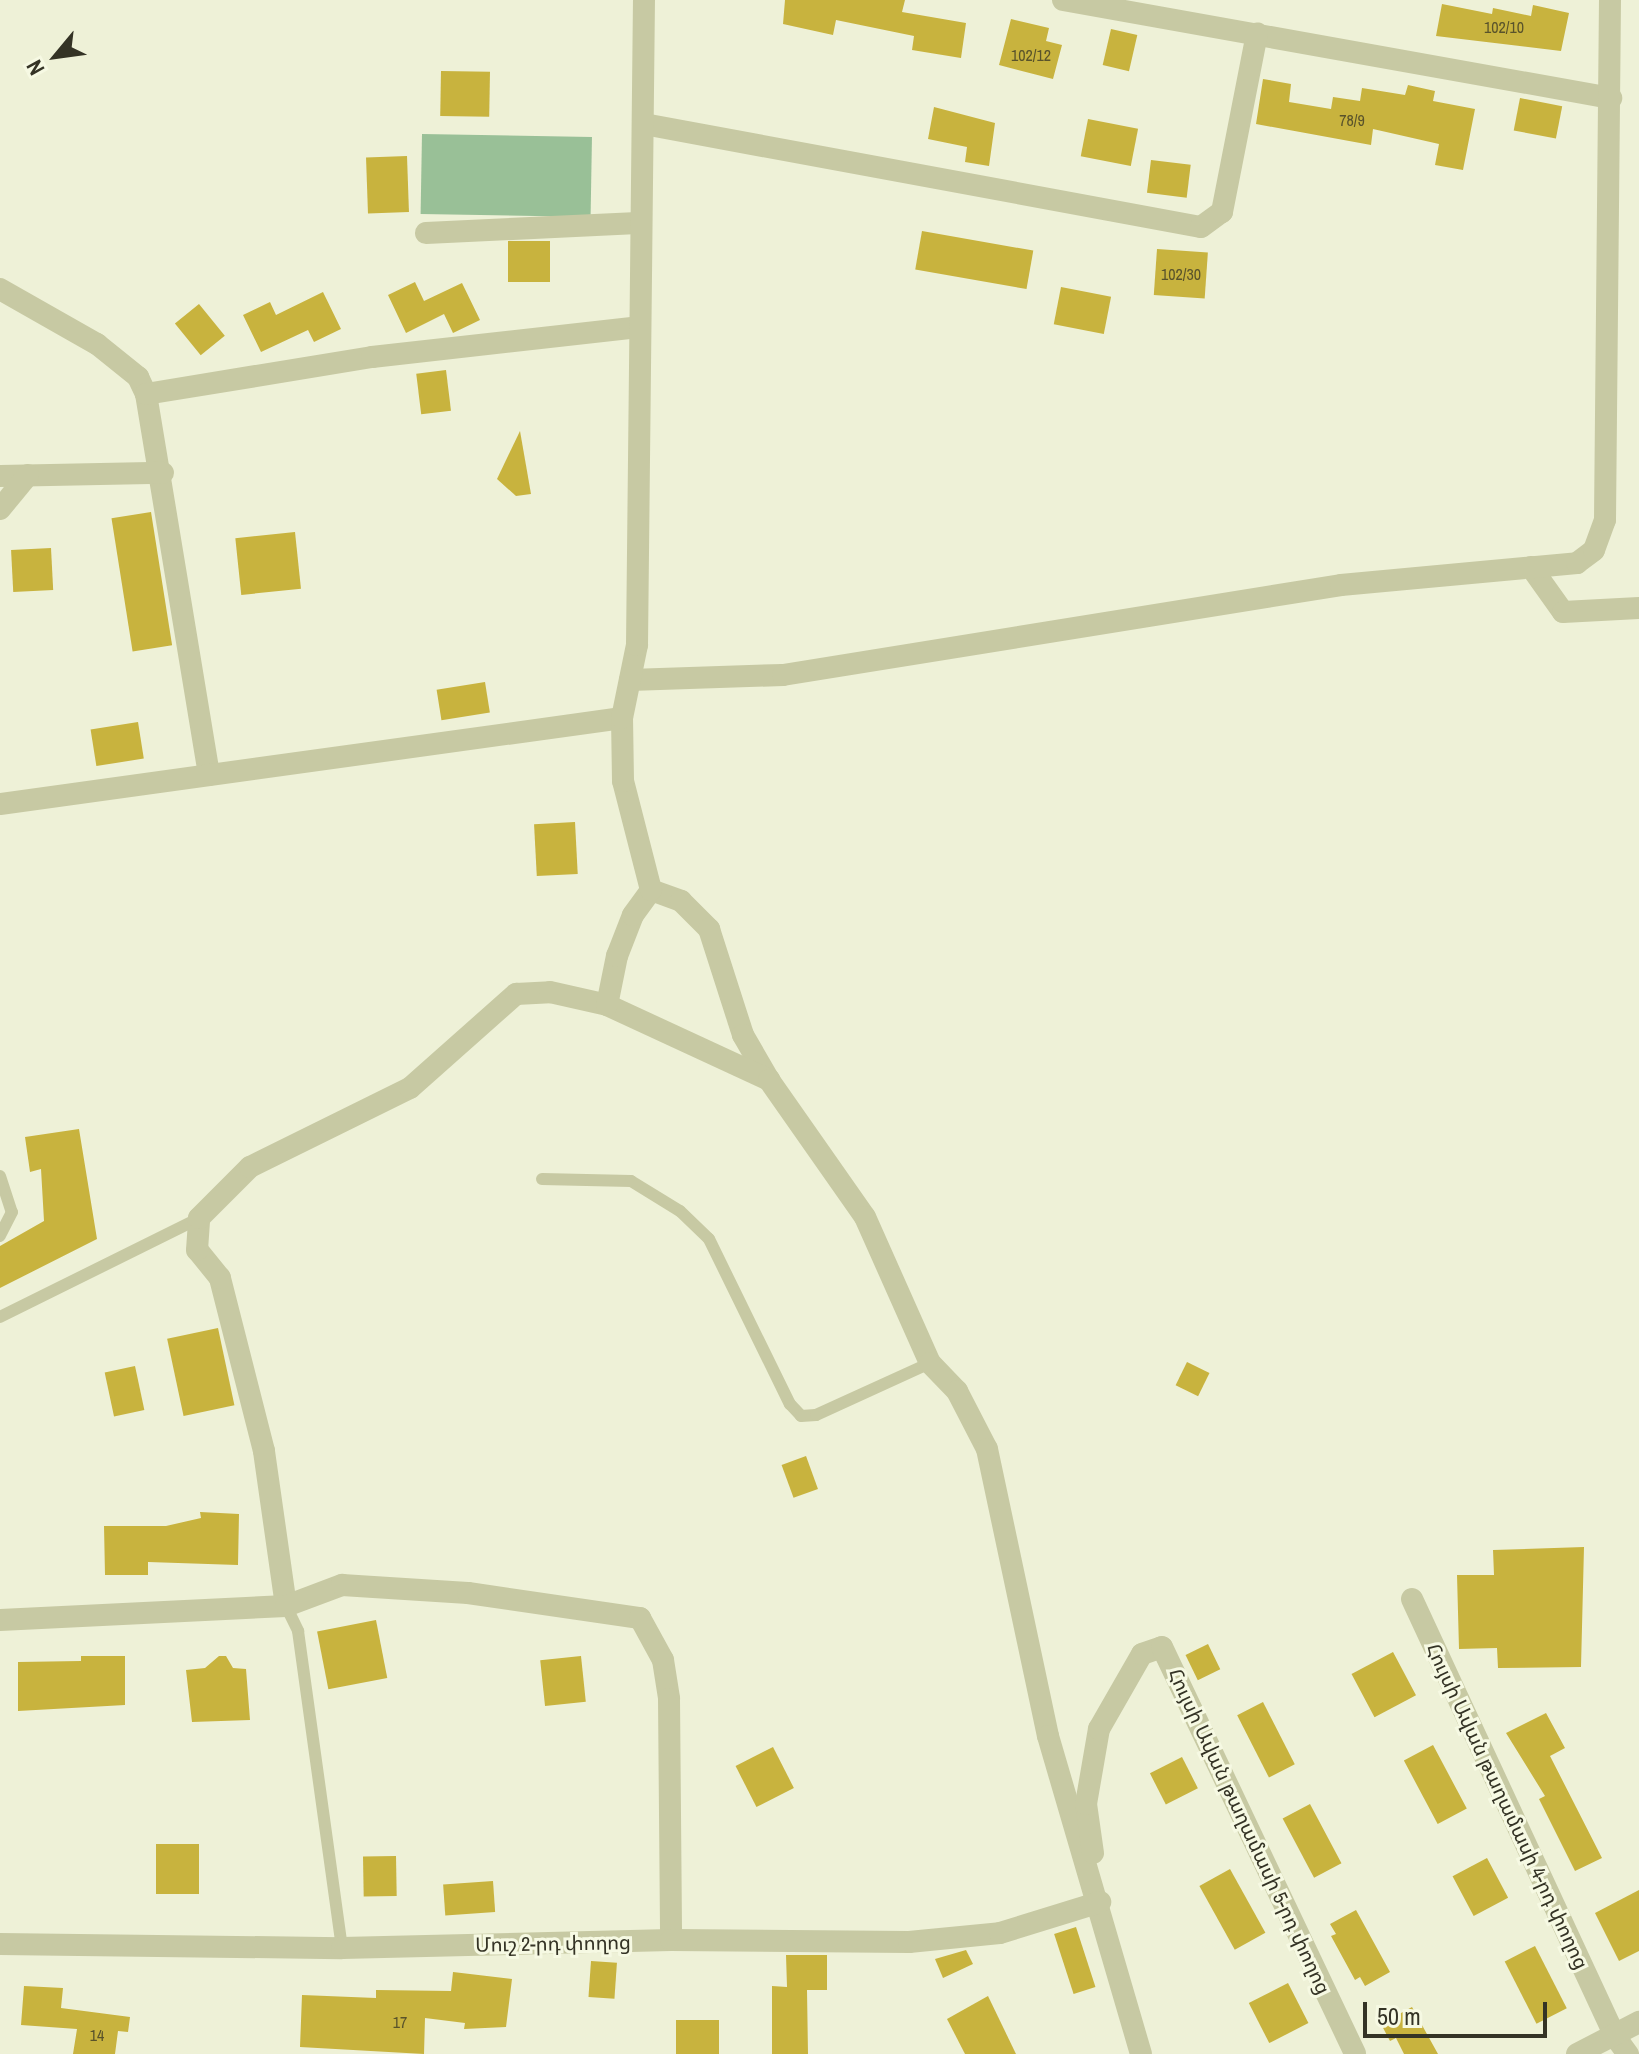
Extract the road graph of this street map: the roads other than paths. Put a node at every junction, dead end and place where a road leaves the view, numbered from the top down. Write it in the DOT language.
graph roads {
  1 [pos="644,0"];
  2 [pos="1063,0"];
  3 [pos="1610,0"];
  4 [pos="1257,33"];
  5 [pos="1611,98"];
  6 [pos="644,124"];
  7 [pos="638,223"];
  8 [pos="426,233"];
  9 [pos="0,289"];
  10 [pos="638,327"];
  11 [pos="146,394"];
  12 [pos="163,473"];
  13 [pos="28,475"];
  14 [pos="0,476"];
  15 [pos="0,509"];
  16 [pos="1531,567"];
  17 [pos="1639,608"];
  18 [pos="630,680"];
  19 [pos="622,718"];
  20 [pos="209,775"];
  21 [pos="0,804"];
  22 [pos="651,890"];
  23 [pos="607,1005"];
  24 [pos="769,1080"];
  25 [pos="0,1176"];
  26 [pos="542,1179"];
  27 [pos="199,1218"];
  28 [pos="0,1236"];
  29 [pos="0,1317"];
  30 [pos="930,1363"];
  31 [pos="1412,1599"];
  32 [pos="286,1606"];
  33 [pos="0,1620"];
  34 [pos="1100,1902"];
  35 [pos="671,1940"];
  36 [pos="0,1944"];
  37 [pos="342,1948"];
  38 [pos="1639,2022"];
  39 [pos="1614,2035"];
  40 [pos="1141,2054"];
  41 [pos="1355,2054"];
  42 [pos="1577,2054"];
  43 [pos="1628,2054"];
  1 -- 6 [label="street"];
  2 -- 4 [label="street"];
  3 -- 5 [label="street"];
  4 -- 5 [label="street"];
  4 -- 6 [label="street"];
  5 -- 16 [label="street"];
  6 -- 7 [label="street"];
  7 -- 8 [label="street"];
  7 -- 10 [label="street"];
  9 -- 11 [label="street"];
  10 -- 11 [label="street"];
  10 -- 18 [label="street"];
  11 -- 12 [label="street"];
  12 -- 13 [label="street"];
  12 -- 20 [label="street"];
  13 -- 14 [label="street"];
  13 -- 15 [label="street"];
  16 -- 17 [label="street"];
  16 -- 18 [label="street"];
  18 -- 19 [label="street"];
  19 -- 20 [label="street"];
  19 -- 22 [label="street"];
  20 -- 21 [label="street"];
  22 -- 23 [label="street"];
  22 -- 24 [label="street"];
  23 -- 24 [label="street"];
  23 -- 27 [label="street"];
  24 -- 30 [label="street"];
  25 -- 28 [label="lane"];
  26 -- 30 [label="lane"];
  27 -- 29 [label="lane"];
  27 -- 32 [label="street"];
  30 -- 34 [label="street"];
  31 -- 39 [label="street, Հույսի Ավան թաղամասի 4-րդ փողոց"];
  32 -- 33 [label="street"];
  32 -- 35 [label="street"];
  32 -- 37 [label="lane"];
  34 -- 35 [label="street, Մուշ 2-րդ փողոց"];
  34 -- 40 [label="street"];
  34 -- 41 [label="street, Հույսի Ավան թաղամասի 5-րդ փողոց"];
  35 -- 37 [label="street, Մուշ 2-րդ փողոց"];
  36 -- 37 [label="street, Մուշ 2-րդ փողոց"];
  38 -- 39 [label="street"];
  39 -- 42 [label="street"];
  39 -- 43 [label="street, Հույսի Ավան թաղամասի 4-րդ փողոց"];
}
